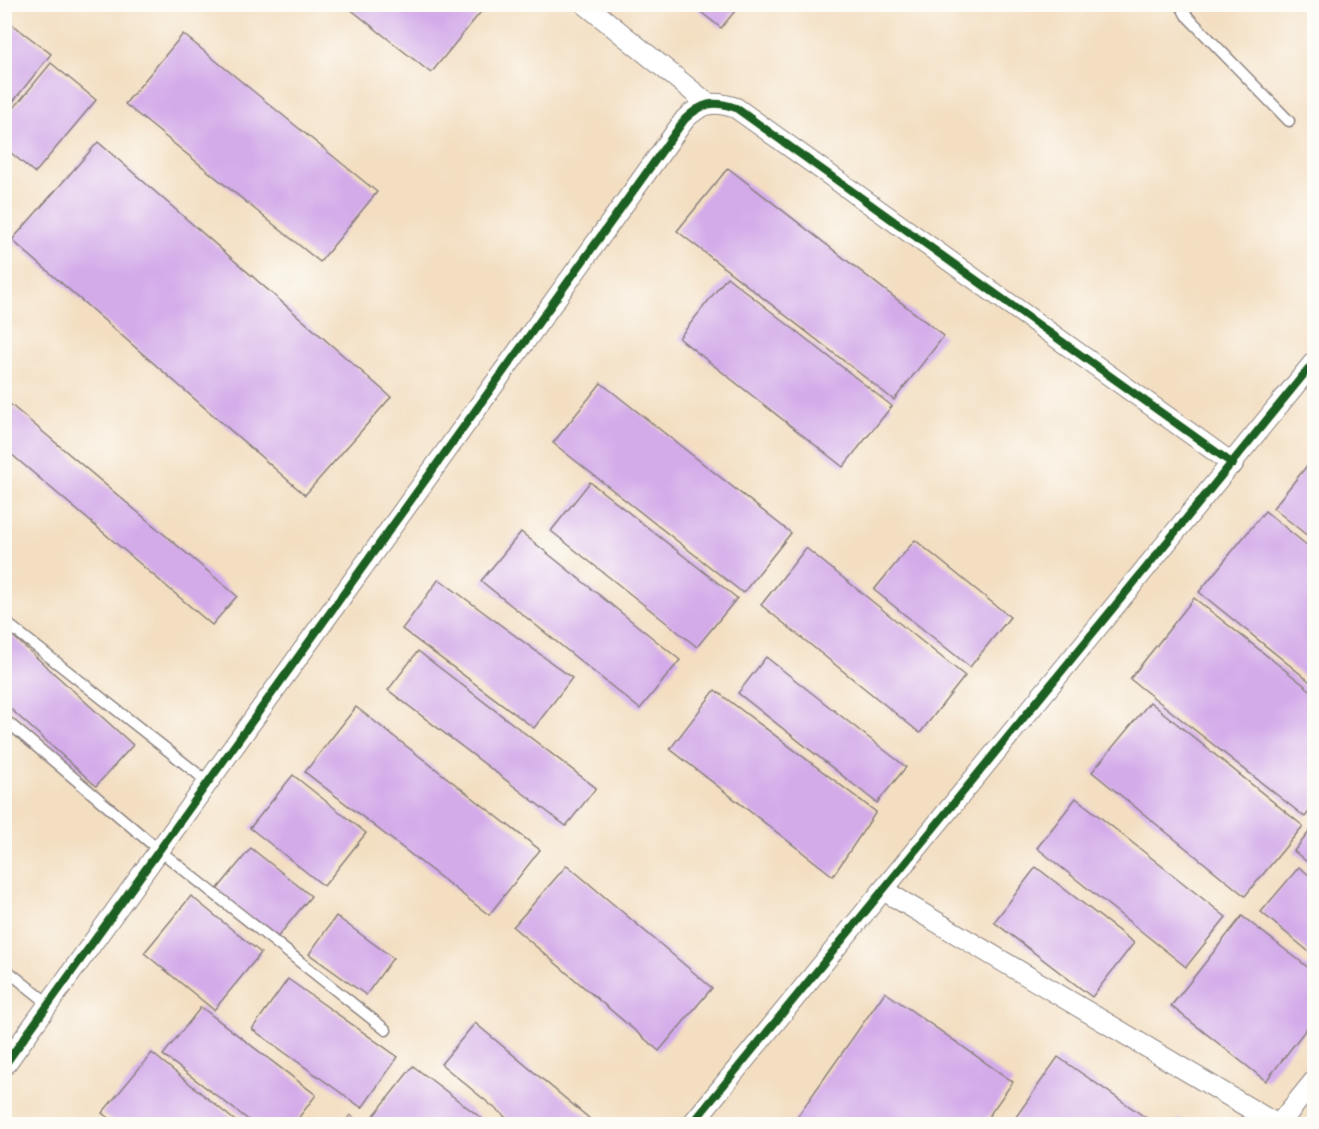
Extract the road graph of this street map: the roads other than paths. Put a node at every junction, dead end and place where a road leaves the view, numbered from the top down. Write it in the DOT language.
graph roads {
  1 [pos="585,4"];
  2 [pos="1180,4"];
  3 [pos="707,103"];
  4 [pos="1289,121"];
  5 [pos="1314,362"];
  6 [pos="1233,464"];
  7 [pos="4,621"];
  8 [pos="4,719"];
  9 [pos="208,782"];
  10 [pos="159,850"];
  11 [pos="884,890"];
  12 [pos="4,968"];
  13 [pos="49,1004"];
  14 [pos="386,1030"];
  15 [pos="4,1066"];
  16 [pos="1314,1081"];
  17 [pos="692,1125"];
  18 [pos="1278,1125"];
  1 -- 3 [label="street"];
  2 -- 4 [label="lane"];
  3 -- 6 [label="street"];
  3 -- 9 [label="street"];
  5 -- 6 [label="street"];
  6 -- 11 [label="street"];
  7 -- 9 [label="lane"];
  8 -- 10 [label="lane"];
  9 -- 10 [label="street"];
  10 -- 13 [label="street"];
  10 -- 14 [label="lane"];
  11 -- 17 [label="street"];
  11 -- 18 [label="street"];
  12 -- 13 [label="lane"];
  13 -- 15 [label="street"];
  16 -- 18 [label="street"];
}
